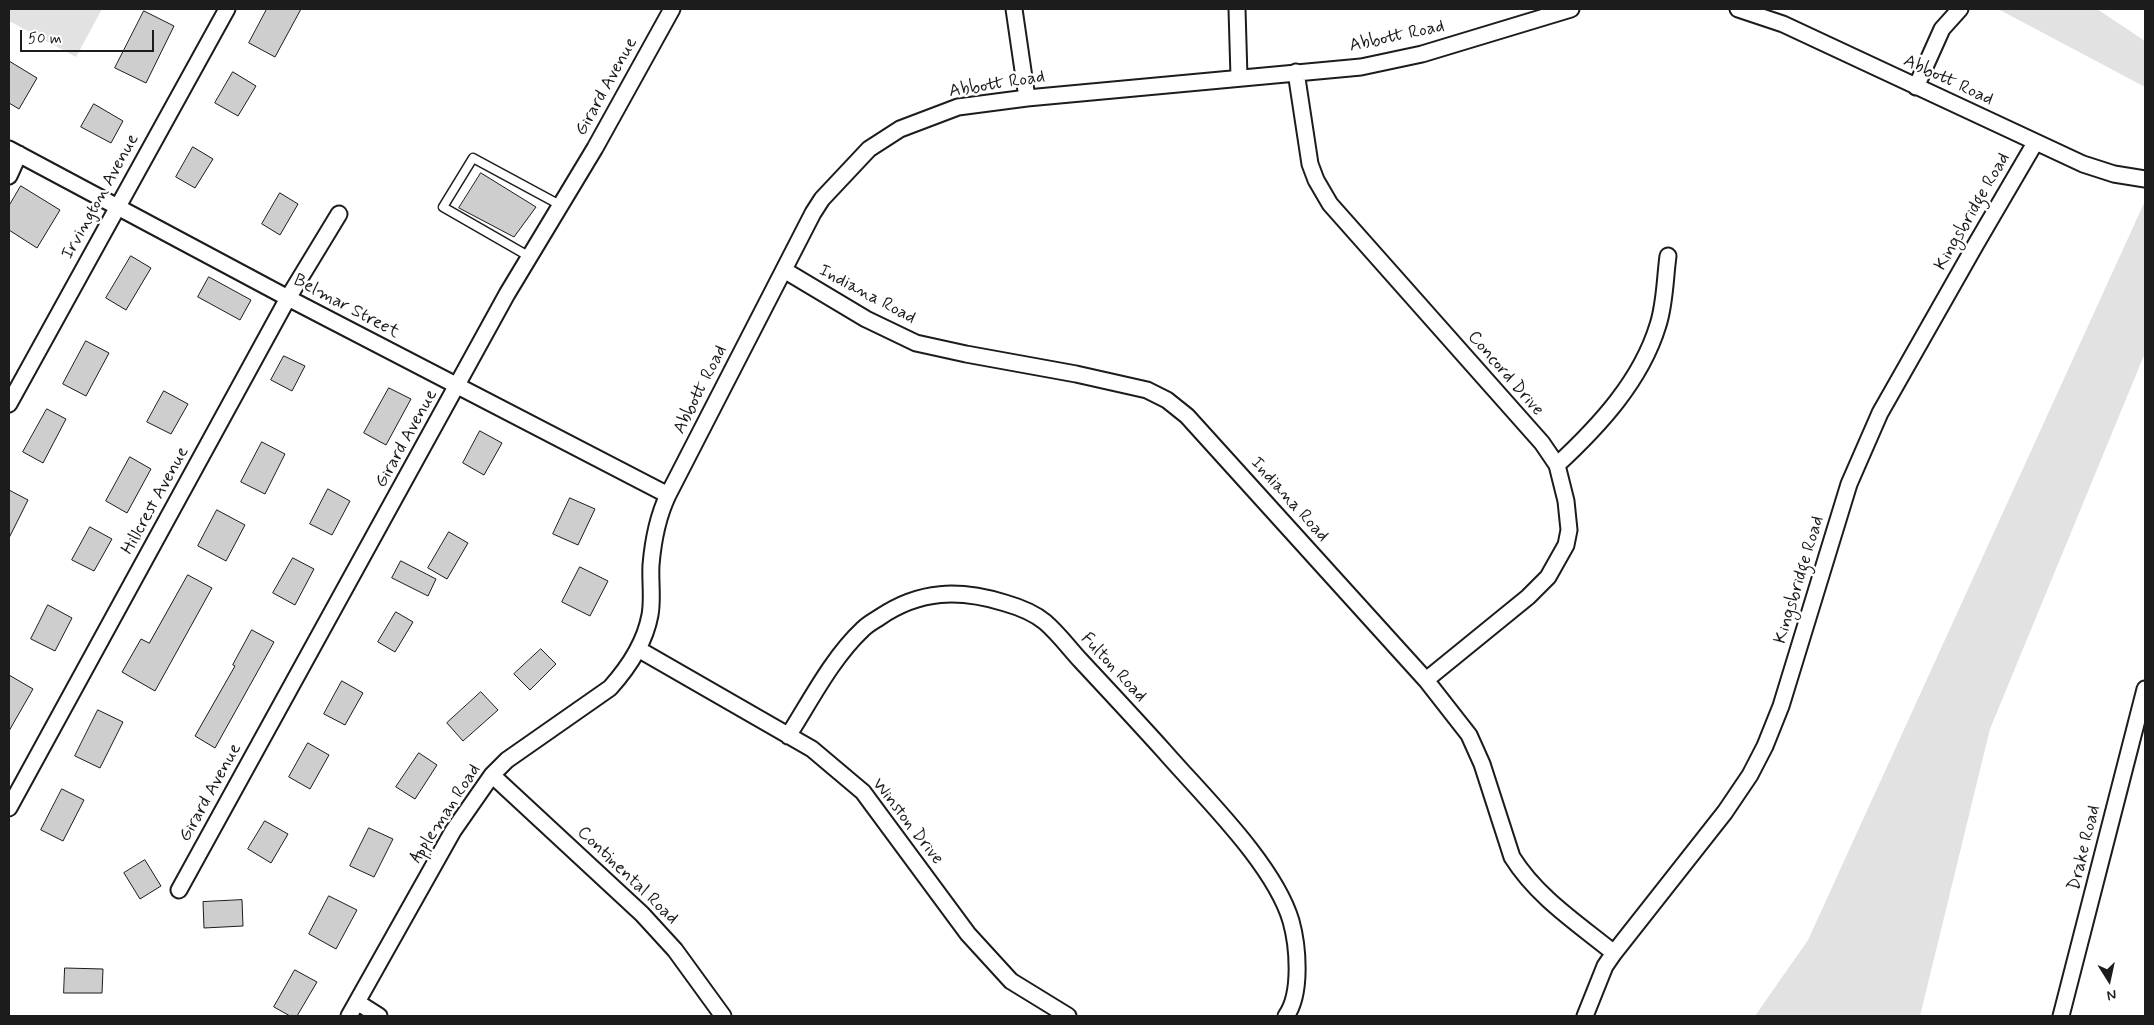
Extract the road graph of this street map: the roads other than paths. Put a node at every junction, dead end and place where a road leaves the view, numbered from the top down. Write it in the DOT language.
graph roads {
  1 [pos="227,9"];
  2 [pos="672,9"];
  3 [pos="1014,9"];
  4 [pos="1236,9"];
  5 [pos="1571,9"];
  6 [pos="1738,9"];
  7 [pos="1960,9"];
  8 [pos="1296,72"];
  9 [pos="1239,77"];
  10 [pos="1916,86"];
  11 [pos="1027,98"];
  12 [pos="2035,143"];
  13 [pos="14,151"];
  14 [pos="9,176"];
  15 [pos="2145,179"];
  16 [pos="116,206"];
  17 [pos="560,206"];
  18 [pos="339,214"];
  19 [pos="1668,256"];
  20 [pos="530,257"];
  21 [pos="784,270"];
  22 [pos="288,298"];
  23 [pos="458,387"];
  24 [pos="9,404"];
  25 [pos="1558,464"];
  26 [pos="668,495"];
  27 [pos="638,649"];
  28 [pos="1426,680"];
  29 [pos="2145,689"];
  30 [pos="788,736"];
  31 [pos="492,775"];
  32 [pos="9,808"];
  33 [pos="179,890"];
  34 [pos="1614,952"];
  35 [pos="357,1002"];
  36 [pos="349,1016"];
  37 [pos="379,1016"];
  38 [pos="723,1016"];
  39 [pos="1068,1016"];
  40 [pos="1286,1016"];
  41 [pos="1585,1016"];
  42 [pos="2061,1016"];
  1 -- 16 [label="street, Irvington Avenue"];
  2 -- 17 [label="street, Girard Avenue"];
  3 -- 11 [label="street"];
  4 -- 9 [label="street"];
  5 -- 8 [label="street, Abbott Road"];
  6 -- 10 [label="street, Abbott Road"];
  7 -- 10 [label="street"];
  8 -- 9 [label="street, Abbott Road"];
  8 -- 25 [label="street, Concord Drive"];
  9 -- 11 [label="street, Abbott Road"];
  10 -- 12 [label="street, Abbott Road"];
  11 -- 21 [label="street, Abbott Road"];
  12 -- 15 [label="street, Abbott Road"];
  12 -- 34 [label="street, Kingsbridge Road"];
  13 -- 14 [label="street"];
  13 -- 16 [label="street, Belmar Street"];
  16 -- 22 [label="street, Belmar Street"];
  16 -- 24 [label="street, Irvington Avenue"];
  17 -- 20 [label="street, Girard Avenue"];
  17 -- 20 [label="lane"];
  18 -- 22 [label="street, Hillcrest Avenue"];
  19 -- 25 [label="street"];
  20 -- 23 [label="street, Girard Avenue"];
  21 -- 26 [label="street, Abbott Road"];
  21 -- 28 [label="street, Indiana Road"];
  22 -- 23 [label="street, Belmar Street"];
  22 -- 32 [label="street, Hillcrest Avenue"];
  23 -- 26 [label="street, Belmar Street"];
  23 -- 33 [label="street, Girard Avenue"];
  25 -- 28 [label="street, Concord Drive"];
  26 -- 27 [label="street, Abbott Road"];
  27 -- 30 [label="street, Winston Drive"];
  27 -- 31 [label="street, Appleman Road"];
  28 -- 34 [label="street, Indiana Road"];
  29 -- 42 [label="street, Drake Road"];
  30 -- 39 [label="street, Winston Drive"];
  30 -- 40 [label="street, Fulton Road"];
  31 -- 35 [label="street, Appleman Road"];
  31 -- 38 [label="street, Continental Road"];
  34 -- 41 [label="street, Kingsbridge Road"];
  35 -- 36 [label="street, Appleman Road"];
  35 -- 37 [label="street"];
}
